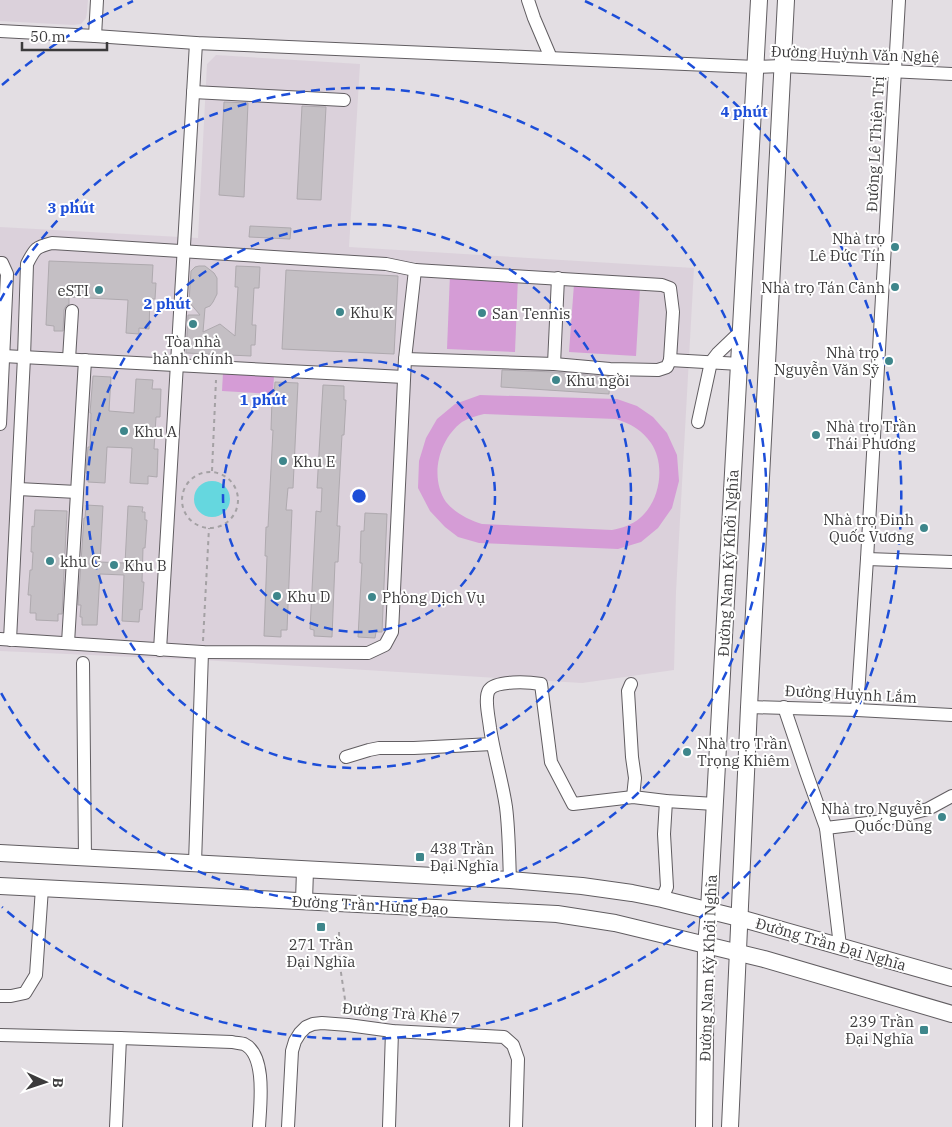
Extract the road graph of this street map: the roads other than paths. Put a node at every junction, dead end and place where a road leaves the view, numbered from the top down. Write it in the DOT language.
graph roads {
  1 [pos="97,0"];
  2 [pos="528,0"];
  3 [pos="759,0"];
  4 [pos="786,0"];
  5 [pos="899,0"];
  6 [pos="0,31"];
  7 [pos="95,36"];
  8 [pos="196,43"];
  9 [pos="551,58"];
  10 [pos="783,66"];
  11 [pos="756,67"];
  12 [pos="895,71"];
  13 [pos="952,74"];
  14 [pos="193,92"];
  15 [pos="344,100"];
  16 [pos="184,252"];
  17 [pos="0,263"];
  18 [pos="415,270"];
  19 [pos="558,278"];
  20 [pos="72,311"];
  21 [pos="742,331"];
  22 [pos="3,356"];
  23 [pos="24,357"];
  24 [pos="69,359"];
  25 [pos="405,359"];
  26 [pos="85,360"];
  27 [pos="670,360"];
  28 [pos="711,362"];
  29 [pos="554,364"];
  30 [pos="740,364"];
  31 [pos="176,365"];
  32 [pos="404,377"];
  33 [pos="698,422"];
  34 [pos="0,424"];
  35 [pos="18,489"];
  36 [pos="77,492"];
  37 [pos="867,559"];
  38 [pos="952,562"];
  39 [pos="5,640"];
  40 [pos="68,643"];
  41 [pos="160,650"];
  42 [pos="202,652"];
  43 [pos="83,663"];
  44 [pos="631,684"];
  45 [pos="749,707"];
  46 [pos="784,707"];
  47 [pos="857,710"];
  48 [pos="952,715"];
  49 [pos="492,744"];
  50 [pos="346,757"];
  51 [pos="952,796"];
  52 [pos="633,797"];
  53 [pos="666,801"];
  54 [pos="715,804"];
  55 [pos="826,828"];
  56 [pos="0,853"];
  57 [pos="85,858"];
  58 [pos="195,863"];
  59 [pos="305,870"];
  60 [pos="510,880"];
  61 [pos="0,886"];
  62 [pos="42,888"];
  63 [pos="662,899"];
  64 [pos="304,901"];
  65 [pos="709,910"];
  66 [pos="738,918"];
  67 [pos="706,946"];
  68 [pos="840,946"];
  69 [pos="737,953"];
  70 [pos="952,978"];
  71 [pos="0,996"];
  72 [pos="952,1014"];
  73 [pos="392,1031"];
  74 [pos="0,1035"];
  75 [pos="120,1038"];
  76 [pos="116,1127"];
  77 [pos="259,1127"];
  78 [pos="288,1127"];
  79 [pos="389,1127"];
  80 [pos="516,1127"];
  81 [pos="704,1127"];
  82 [pos="730,1127"];
  1 -- 7 [label="street"];
  2 -- 9 [label="street"];
  3 -- 11 [label="main road, Đường Nam Kỳ Khởi Nghĩa"];
  4 -- 10 [label="main road, Đường Nam Kỳ Khởi Nghĩa"];
  5 -- 12 [label="street, Đường Lê Thiện Trị"];
  6 -- 7 [label="street, Đường Huỳnh Văn Nghệ"];
  7 -- 8 [label="street, Đường Huỳnh Văn Nghệ"];
  8 -- 9 [label="street, Đường Huỳnh Văn Nghệ"];
  8 -- 14 [label="street"];
  9 -- 11 [label="street, Đường Huỳnh Văn Nghệ"];
  10 -- 11 [label="street, Đường Huỳnh Văn Nghệ"];
  10 -- 12 [label="street, Đường Huỳnh Văn Nghệ"];
  10 -- 45 [label="main road, Đường Nam Kỳ Khởi Nghĩa"];
  11 -- 21 [label="main road, Đường Nam Kỳ Khởi Nghĩa"];
  12 -- 13 [label="street, Đường Huỳnh Văn Nghệ"];
  12 -- 37 [label="street, Đường Lê Thiện Trị"];
  14 -- 15 [label="street"];
  14 -- 16 [label="street"];
  16 -- 18 [label="street"];
  16 -- 23 [label="street"];
  16 -- 31 [label="street"];
  17 -- 22 [label="street"];
  18 -- 19 [label="street"];
  18 -- 25 [label="street"];
  19 -- 27 [label="street"];
  19 -- 29 [label="street"];
  20 -- 24 [label="street"];
  21 -- 28 [label="street"];
  21 -- 30 [label="main road, Đường Nam Kỳ Khởi Nghĩa"];
  22 -- 23 [label="street"];
  22 -- 34 [label="street"];
  23 -- 24 [label="street"];
  23 -- 35 [label="street"];
  24 -- 26 [label="street"];
  25 -- 29 [label="street"];
  25 -- 32 [label="street"];
  26 -- 31 [label="street"];
  26 -- 36 [label="street"];
  27 -- 28 [label="street"];
  27 -- 29 [label="street"];
  28 -- 30 [label="street"];
  28 -- 33 [label="street"];
  30 -- 54 [label="main road, Đường Nam Kỳ Khởi Nghĩa"];
  31 -- 32 [label="street"];
  31 -- 41 [label="street"];
  32 -- 42 [label="street"];
  35 -- 36 [label="street"];
  35 -- 39 [label="street"];
  36 -- 40 [label="street"];
  37 -- 38 [label="street"];
  37 -- 47 [label="street, Đường Lê Thiện Trị"];
  39 -- 40 [label="street"];
  40 -- 41 [label="street"];
  41 -- 42 [label="street"];
  42 -- 58 [label="street"];
  43 -- 57 [label="street"];
  44 -- 52 [label="street"];
  45 -- 46 [label="street, Đường Huỳnh Lắm"];
  45 -- 66 [label="main road, Đường Nam Kỳ Khởi Nghĩa"];
  46 -- 47 [label="street, Đường Huỳnh Lắm"];
  46 -- 55 [label="street"];
  47 -- 48 [label="street, Đường Huỳnh Lắm"];
  49 -- 50 [label="street"];
  49 -- 52 [label="street"];
  49 -- 60 [label="street"];
  51 -- 55 [label="street"];
  52 -- 53 [label="street"];
  53 -- 54 [label="street"];
  53 -- 63 [label="street"];
  54 -- 65 [label="main road, Đường Nam Kỳ Khởi Nghĩa"];
  55 -- 68 [label="street"];
  56 -- 57 [label="main road"];
  57 -- 58 [label="main road"];
  58 -- 59 [label="main road"];
  59 -- 60 [label="main road"];
  59 -- 64 [label="main road"];
  60 -- 63 [label="main road"];
  61 -- 62 [label="main road, Đường Trần Hưng Đạo"];
  62 -- 64 [label="main road, Đường Trần Hưng Đạo"];
  62 -- 71 [label="street"];
  63 -- 65 [label="main road"];
  64 -- 67 [label="main road, Đường Trần Hưng Đạo"];
  65 -- 66 [label="main road, Đường Trần Đại Nghĩa"];
  65 -- 67 [label="main road, Đường Nam Kỳ Khởi Nghĩa"];
  66 -- 68 [label="main road, Đường Trần Đại Nghĩa"];
  66 -- 69 [label="main road, Đường Nam Kỳ Khởi Nghĩa"];
  67 -- 69 [label="main road, Đường Trần Hưng Đạo"];
  67 -- 81 [label="main road, Đường Nam Kỳ Khởi Nghĩa"];
  68 -- 70 [label="main road, Đường Trần Đại Nghĩa"];
  69 -- 72 [label="main road"];
  69 -- 82 [label="main road, Đường Nam Kỳ Khởi Nghĩa"];
  73 -- 78 [label="street, Đường Trà Khê 7"];
  73 -- 79 [label="street"];
  73 -- 80 [label="street, Đường Trà Khê 7"];
  74 -- 75 [label="street"];
  75 -- 76 [label="street"];
  75 -- 77 [label="street"];
}
